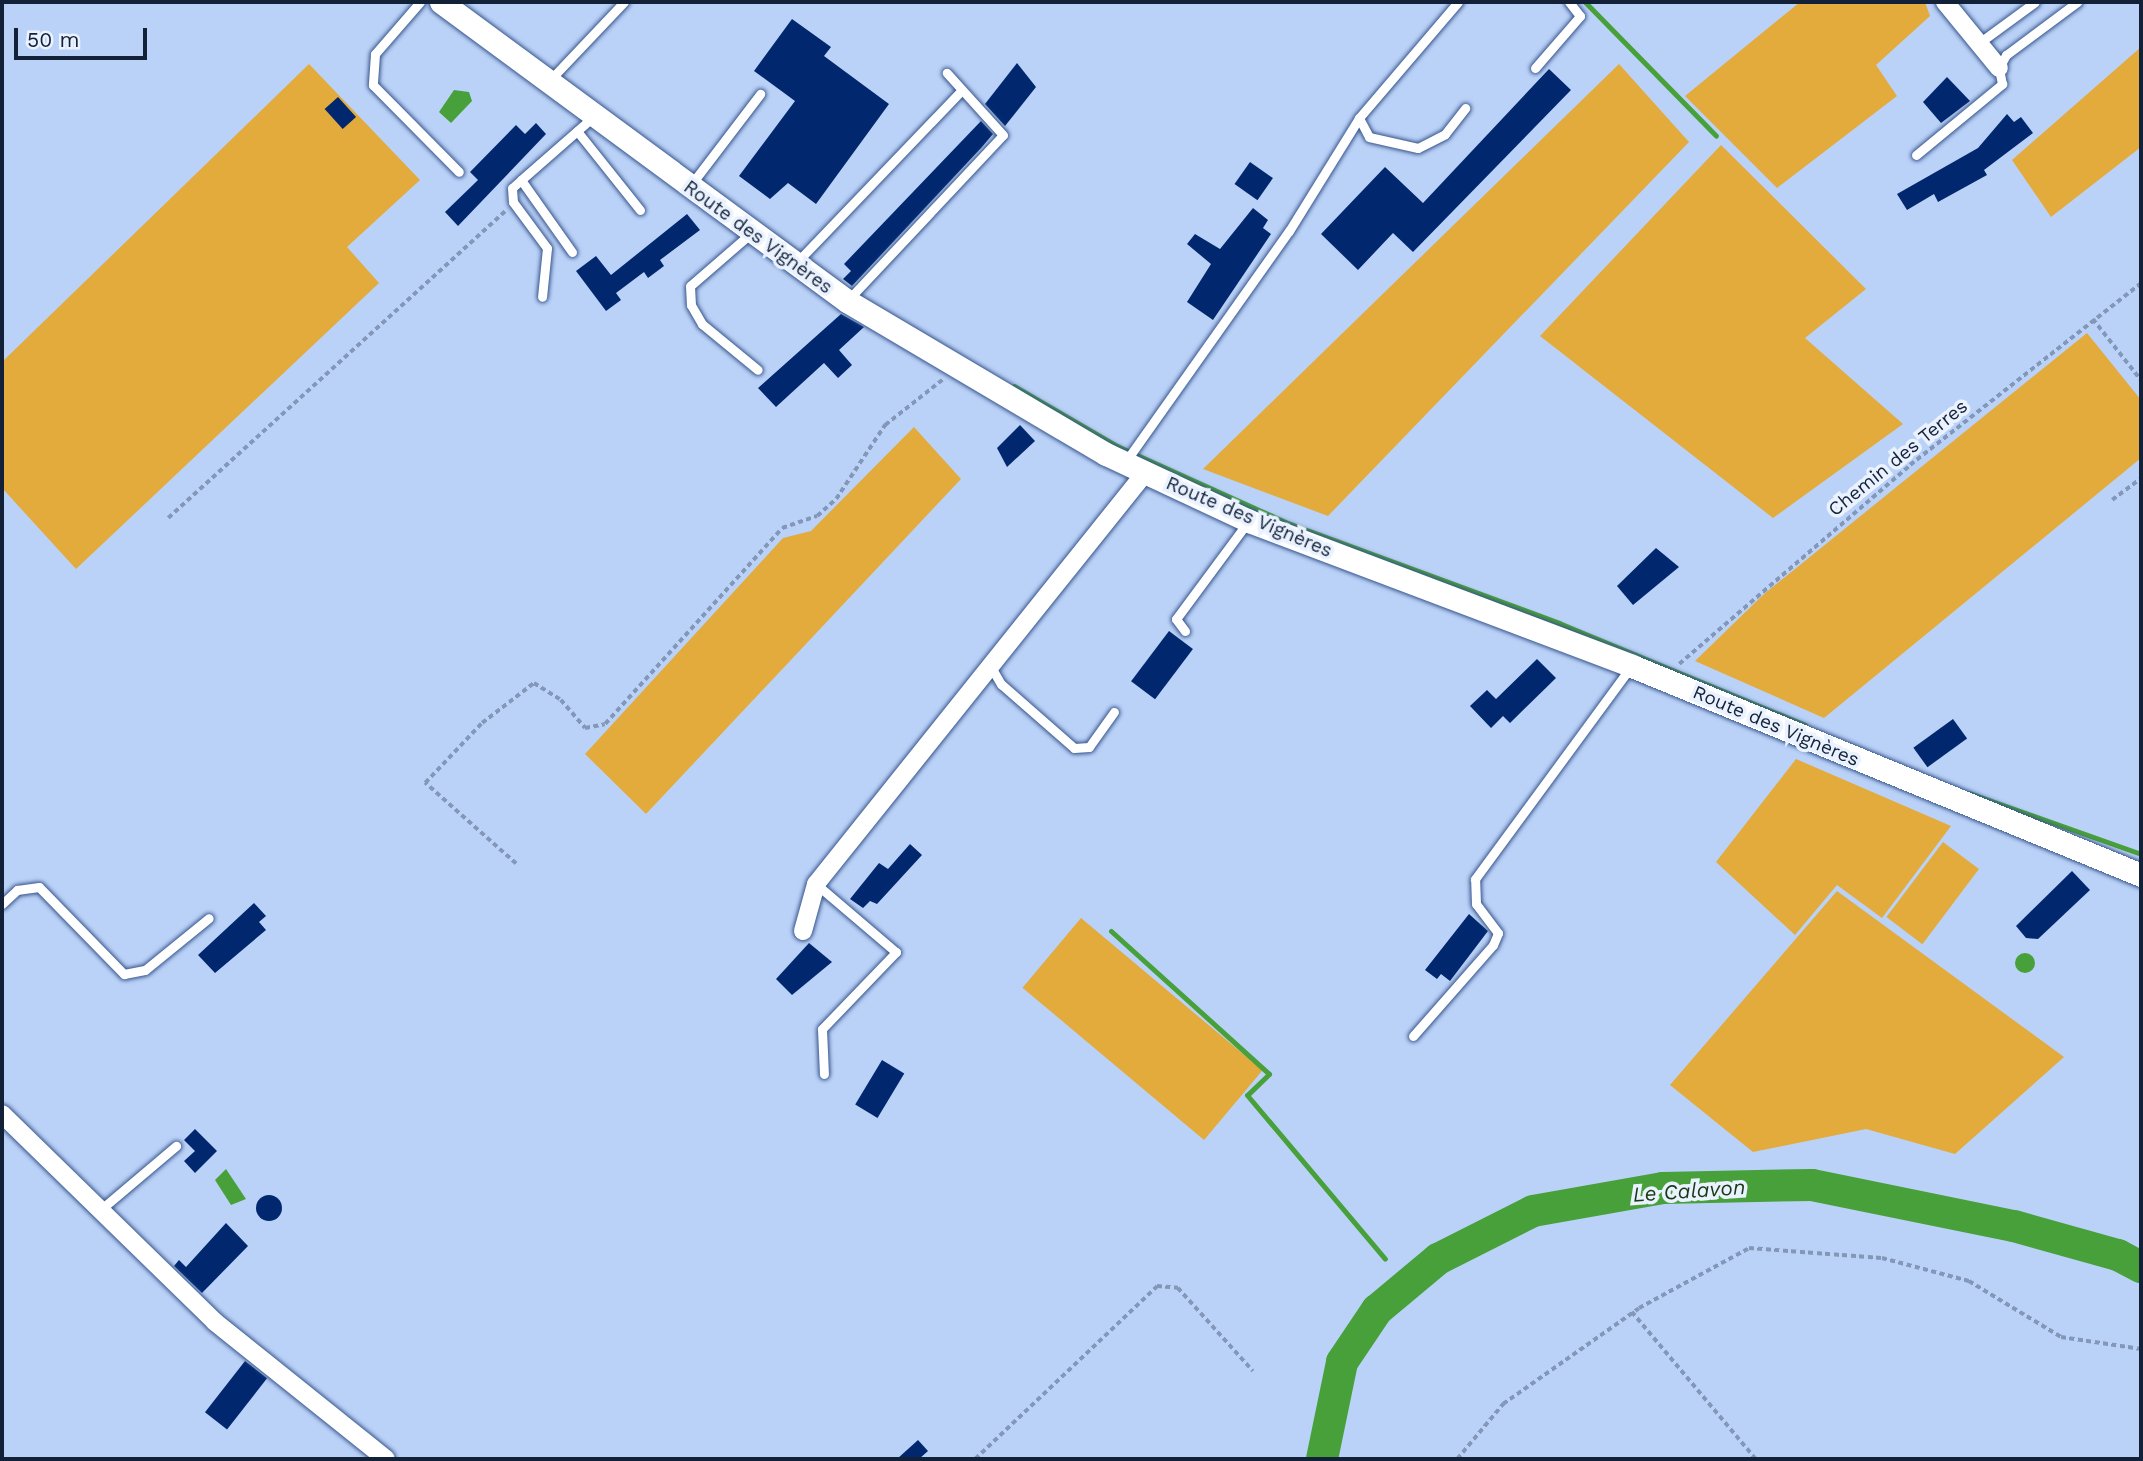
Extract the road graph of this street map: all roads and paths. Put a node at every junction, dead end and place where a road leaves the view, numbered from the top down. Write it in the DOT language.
graph roads {
  1 [pos="420,2"];
  2 [pos="441,2"];
  3 [pos="624,2"];
  4 [pos="1458,2"];
  5 [pos="1569,2"];
  6 [pos="1945,2"];
  7 [pos="2035,2"];
  8 [pos="2077,2"];
  9 [pos="1979,43"];
  10 [pos="1535,68"];
  11 [pos="1999,68"];
  12 [pos="947,73"];
  13 [pos="548,82"];
  14 [pos="962,90"];
  15 [pos="760,94"];
  16 [pos="1465,108"];
  17 [pos="1359,118"];
  18 [pos="585,123"];
  19 [pos="1916,155"];
  20 [pos="459,172"];
  21 [pos="521,180"];
  22 [pos="689,188"];
  23 [pos="513,202"];
  24 [pos="640,210"];
  25 [pos="750,234"];
  26 [pos="572,251"];
  27 [pos="794,265"];
  28 [pos="2141,283"];
  29 [pos="542,297"];
  30 [pos="847,301"];
  31 [pos="2093,319"];
  32 [pos="952,368"];
  33 [pos="758,370"];
  34 [pos="2141,380"];
  35 [pos="1135,468"];
  36 [pos="2141,478"];
  37 [pos="2112,500"];
  38 [pos="168,519"];
  39 [pos="1249,521"];
  40 [pos="1185,631"];
  41 [pos="1679,664"];
  42 [pos="1632,666"];
  43 [pos="991,667"];
  44 [pos="1114,712"];
  45 [pos="516,864"];
  46 [pos="2141,875"];
  47 [pos="816,884"];
  48 [pos="2,904"];
  49 [pos="209,918"];
  50 [pos="803,931"];
  51 [pos="1413,1037"];
  52 [pos="824,1074"];
  53 [pos="2,1114"];
  54 [pos="176,1146"];
  55 [pos="97,1212"];
  56 [pos="1632,1312"];
  57 [pos="2141,1349"];
  58 [pos="1253,1371"];
  59 [pos="386,1459"];
  60 [pos="975,1459"];
  61 [pos="1457,1459"];
  62 [pos="1756,1459"];
  1 -- 20 [label="lane"];
  2 -- 13 [label="street, Route des Vignères"];
  3 -- 13 [label="lane"];
  4 -- 17 [label="lane"];
  5 -- 10 [label="lane"];
  6 -- 9 [label="street"];
  7 -- 9 [label="lane"];
  8 -- 11 [label="lane"];
  9 -- 11 [label="street"];
  11 -- 19 [label="lane"];
  12 -- 14 [label="lane"];
  13 -- 18 [label="street, Route des Vignères"];
  14 -- 27 [label="lane"];
  14 -- 30 [label="lane"];
  15 -- 22 [label="lane"];
  16 -- 17 [label="lane"];
  17 -- 35 [label="lane"];
  18 -- 21 [label="lane"];
  18 -- 22 [label="street, Route des Vignères"];
  18 -- 24 [label="lane"];
  21 -- 23 [label="lane"];
  21 -- 26 [label="lane"];
  22 -- 25 [label="street, Route des Vignères"];
  23 -- 29 [label="lane"];
  23 -- 38 [label="path"];
  25 -- 27 [label="street, Route des Vignères"];
  25 -- 33 [label="lane"];
  27 -- 30 [label="street, Route des Vignères"];
  28 -- 31 [label="path, Chemin des Terres"];
  30 -- 32 [label="street, Route des Vignères"];
  31 -- 34 [label="path"];
  31 -- 41 [label="path, Chemin des Terres"];
  32 -- 35 [label="street, Route des Vignères"];
  32 -- 45 [label="path"];
  35 -- 39 [label="street, Route des Vignères"];
  35 -- 43 [label="street"];
  36 -- 37 [label="path"];
  39 -- 40 [label="lane"];
  39 -- 42 [label="street, Route des Vignères"];
  42 -- 46 [label="street, Route des Vignères"];
  42 -- 51 [label="lane"];
  43 -- 44 [label="lane"];
  43 -- 47 [label="street"];
  47 -- 50 [label="street"];
  47 -- 52 [label="lane"];
  48 -- 49 [label="lane"];
  53 -- 55 [label="street"];
  54 -- 55 [label="lane"];
  55 -- 59 [label="street"];
  56 -- 57 [label="path"];
  56 -- 61 [label="path"];
  56 -- 62 [label="path"];
  58 -- 60 [label="path"];
}
